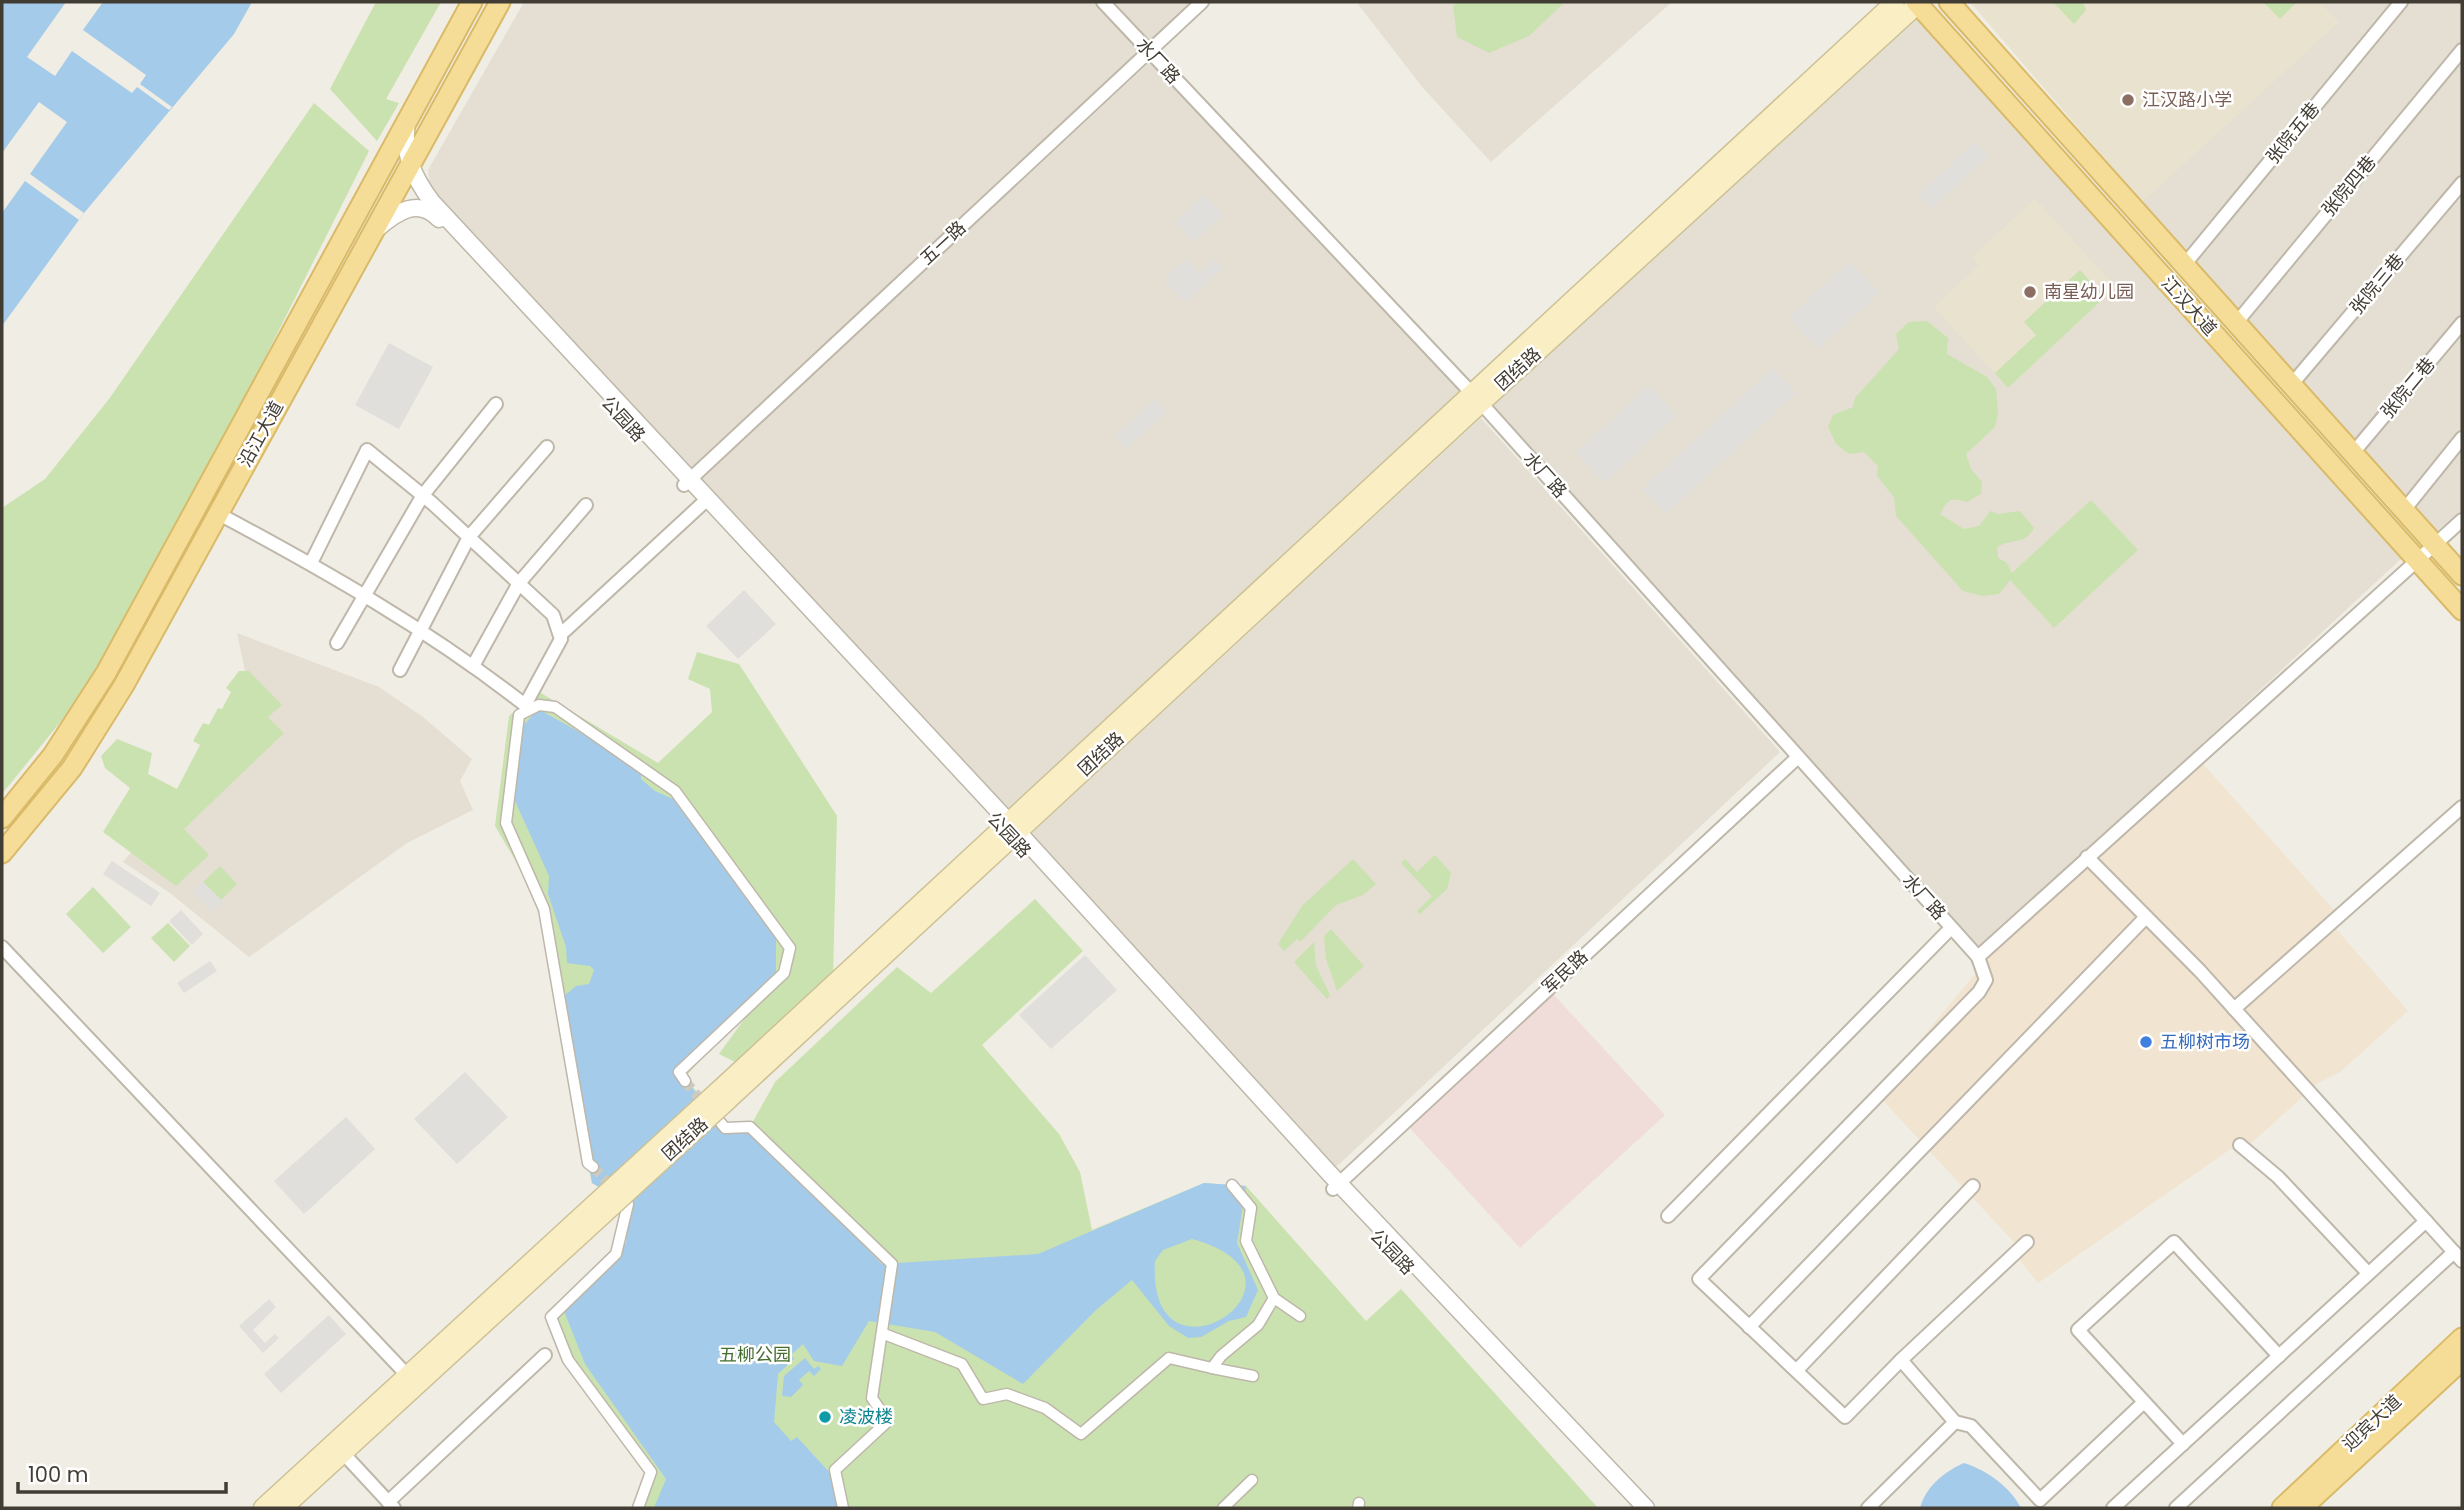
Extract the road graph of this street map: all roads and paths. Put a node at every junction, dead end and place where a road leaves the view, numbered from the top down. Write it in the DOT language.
graph roads {
  1 [pos="472,2"];
  2 [pos="500,2"];
  3 [pos="1103,2"];
  4 [pos="1202,2"];
  5 [pos="1895,2"];
  6 [pos="1918,2"];
  7 [pos="1949,2"];
  8 [pos="2401,2"];
  9 [pos="2462,50"];
  10 [pos="1148,51"];
  11 [pos="407,121"];
  12 [pos="410,164"];
  13 [pos="2462,183"];
  14 [pos="371,234"];
  15 [pos="2185,264"];
  16 [pos="2237,322"];
  17 [pos="2462,323"];
  18 [pos="2462,330"];
  19 [pos="2292,384"];
  20 [pos="1476,398"];
  21 [pos="496,404"];
  22 [pos="2462,438"];
  23 [pos="2462,445"];
  24 [pos="547,447"];
  25 [pos="2355,455"];
  26 [pos="687,482"];
  27 [pos="423,495"];
  28 [pos="702,504"];
  29 [pos="586,505"];
  30 [pos="2406,512"];
  31 [pos="217,513"];
  32 [pos="2462,514"];
  33 [pos="2462,520"];
  34 [pos="469,537"];
  35 [pos="2432,542"];
  36 [pos="2416,560"];
  37 [pos="311,563"];
  38 [pos="2462,575"];
  39 [pos="519,583"];
  40 [pos="364,594"];
  41 [pos="2462,610"];
  42 [pos="422,631"];
  43 [pos="560,635"];
  44 [pos="337,643"];
  45 [pos="473,666"];
  46 [pos="400,670"];
  47 [pos="1798,757"];
  48 [pos="2462,807"];
  49 [pos="2,818"];
  50 [pos="1010,830"];
  51 [pos="2,853"];
  52 [pos="2087,858"];
  53 [pos="2146,917"];
  54 [pos="1951,928"];
  55 [pos="2,947"];
  56 [pos="1978,957"];
  57 [pos="2234,1009"];
  58 [pos="685,1081"];
  59 [pos="721,1123"];
  60 [pos="2240,1145"];
  61 [pos="593,1167"];
  62 [pos="1232,1185"];
  63 [pos="1335,1186"];
  64 [pos="1973,1186"];
  65 [pos="628,1204"];
  66 [pos="1668,1216"];
  67 [pos="2426,1221"];
  68 [pos="579,1227"];
  69 [pos="2027,1242"];
  70 [pos="2458,1257"];
  71 [pos="2368,1273"];
  72 [pos="1274,1298"];
  73 [pos="1300,1316"];
  74 [pos="1749,1327"];
  75 [pos="884,1334"];
  76 [pos="2462,1338"];
  77 [pos="545,1355"];
  78 [pos="2279,1356"];
  79 [pos="1901,1360"];
  80 [pos="2462,1360"];
  81 [pos="1212,1368"];
  82 [pos="1797,1370"];
  83 [pos="408,1376"];
  84 [pos="1253,1376"];
  85 [pos="2144,1402"];
  86 [pos="1955,1422"];
  87 [pos="2183,1444"];
  88 [pos="343,1453"];
  89 [pos="1252,1480"];
  90 [pos="391,1505"];
  91 [pos="263,1508"];
  92 [pos="283,1508"];
  93 [pos="638,1508"];
  94 [pos="844,1508"];
  95 [pos="1223,1508"];
  96 [pos="1635,1508"];
  97 [pos="1646,1508"];
  98 [pos="1868,1508"];
  99 [pos="2113,1508"];
  100 [pos="2176,1508"];
  101 [pos="2282,1508"];
  102 [pos="2302,1508"];
  1 -- 11 [label="main road, 沿江大道"];
  2 -- 12 [label="main road, 沿江大道"];
  3 -- 10 [label="street, 水厂路"];
  4 -- 10 [label="street, 五一路"];
  5 -- 20 [label="main road, 团结路"];
  6 -- 20 [label="main road, 团结路"];
  6 -- 36 [label="main road, 江汉大道"];
  7 -- 15 [label="main road, 江汉大道"];
  8 -- 15 [label="street, 张院五巷"];
  9 -- 16 [label="street, 张院四巷"];
  10 -- 20 [label="street, 水厂路"];
  10 -- 26 [label="street, 五一路"];
  11 -- 12 [label="street"];
  11 -- 49 [label="main road, 沿江大道"];
  12 -- 14 [label="main road, 沿江大道"];
  12 -- 26 [label="street"];
  13 -- 19 [label="street, 张院三巷"];
  14 -- 26 [label="street, 公园路"];
  14 -- 31 [label="main road, 沿江大道"];
  15 -- 16 [label="main road, 江汉大道"];
  16 -- 19 [label="main road, 江汉大道"];
  17 -- 25 [label="street, 张院二巷"];
  18 -- 25 [label="street, 张院二巷"];
  19 -- 25 [label="main road, 江汉大道"];
  20 -- 47 [label="street, 水厂路"];
  20 -- 50 [label="main road, 团结路"];
  21 -- 27 [label="street"];
  22 -- 30 [label="street"];
  23 -- 30 [label="street"];
  24 -- 34 [label="street"];
  25 -- 30 [label="main road, 江汉大道"];
  26 -- 28 [label="street, 公园路"];
  26 -- 50 [label="street"];
  27 -- 34 [label="street"];
  27 -- 37 [label="street"];
  27 -- 40 [label="street"];
  28 -- 43 [label="street"];
  28 -- 50 [label="street, 公园路"];
  29 -- 39 [label="street"];
  30 -- 35 [label="main road, 江汉大道"];
  31 -- 37 [label="street"];
  31 -- 51 [label="main road, 沿江大道"];
  32 -- 35 [label="street"];
  33 -- 35 [label="street"];
  34 -- 39 [label="street"];
  34 -- 42 [label="street"];
  35 -- 36 [label="street"];
  35 -- 38 [label="main road, 江汉大道"];
  36 -- 41 [label="main road, 江汉大道"];
  36 -- 52 [label="street"];
  37 -- 40 [label="street"];
  39 -- 43 [label="street"];
  39 -- 45 [label="street"];
  40 -- 42 [label="street"];
  40 -- 44 [label="street"];
  42 -- 45 [label="street"];
  42 -- 46 [label="street"];
  43 -- 45 [label="street"];
  47 -- 54 [label="street, 水厂路"];
  47 -- 63 [label="street, 军民路"];
  48 -- 57 [label="street"];
  50 -- 63 [label="street, 公园路"];
  50 -- 68 [label="main road, 团结路, bridge"];
  52 -- 53 [label="street"];
  52 -- 56 [label="street"];
  53 -- 57 [label="street"];
  53 -- 74 [label="street"];
  54 -- 56 [label="street, 水厂路"];
  54 -- 66 [label="street"];
  55 -- 83 [label="street"];
  56 -- 74 [label="street"];
  57 -- 67 [label="street"];
  58 -- 61 [label="street"];
  59 -- 75 [label="street"];
  60 -- 71 [label="street"];
  62 -- 72 [label="street"];
  63 -- 96 [label="street, 公园路"];
  63 -- 97 [label="street"];
  64 -- 82 [label="street"];
  65 -- 93 [label="street"];
  67 -- 70 [label="street"];
  67 -- 71 [label="street"];
  68 -- 83 [label="main road, 团结路"];
  68 -- 88 [label="main road, 团结路"];
  69 -- 79 [label="street"];
  70 -- 100 [label="street"];
  71 -- 78 [label="street"];
  72 -- 73 [label="street"];
  72 -- 81 [label="street"];
  74 -- 82 [label="street"];
  75 -- 81 [label="street"];
  75 -- 94 [label="street"];
  76 -- 101 [label="main road, 迎宾大道"];
  77 -- 90 [label="street"];
  78 -- 85 [label="street"];
  78 -- 87 [label="street"];
  79 -- 82 [label="street"];
  79 -- 86 [label="street"];
  80 -- 102 [label="main road, 迎宾大道"];
  81 -- 84 [label="street"];
  83 -- 91 [label="main road, 团结路"];
  85 -- 86 [label="street"];
  85 -- 87 [label="street"];
  86 -- 98 [label="street"];
  87 -- 99 [label="street"];
  88 -- 90 [label="street"];
  88 -- 92 [label="main road, 团结路"];
  89 -- 95 [label="street"];
}
